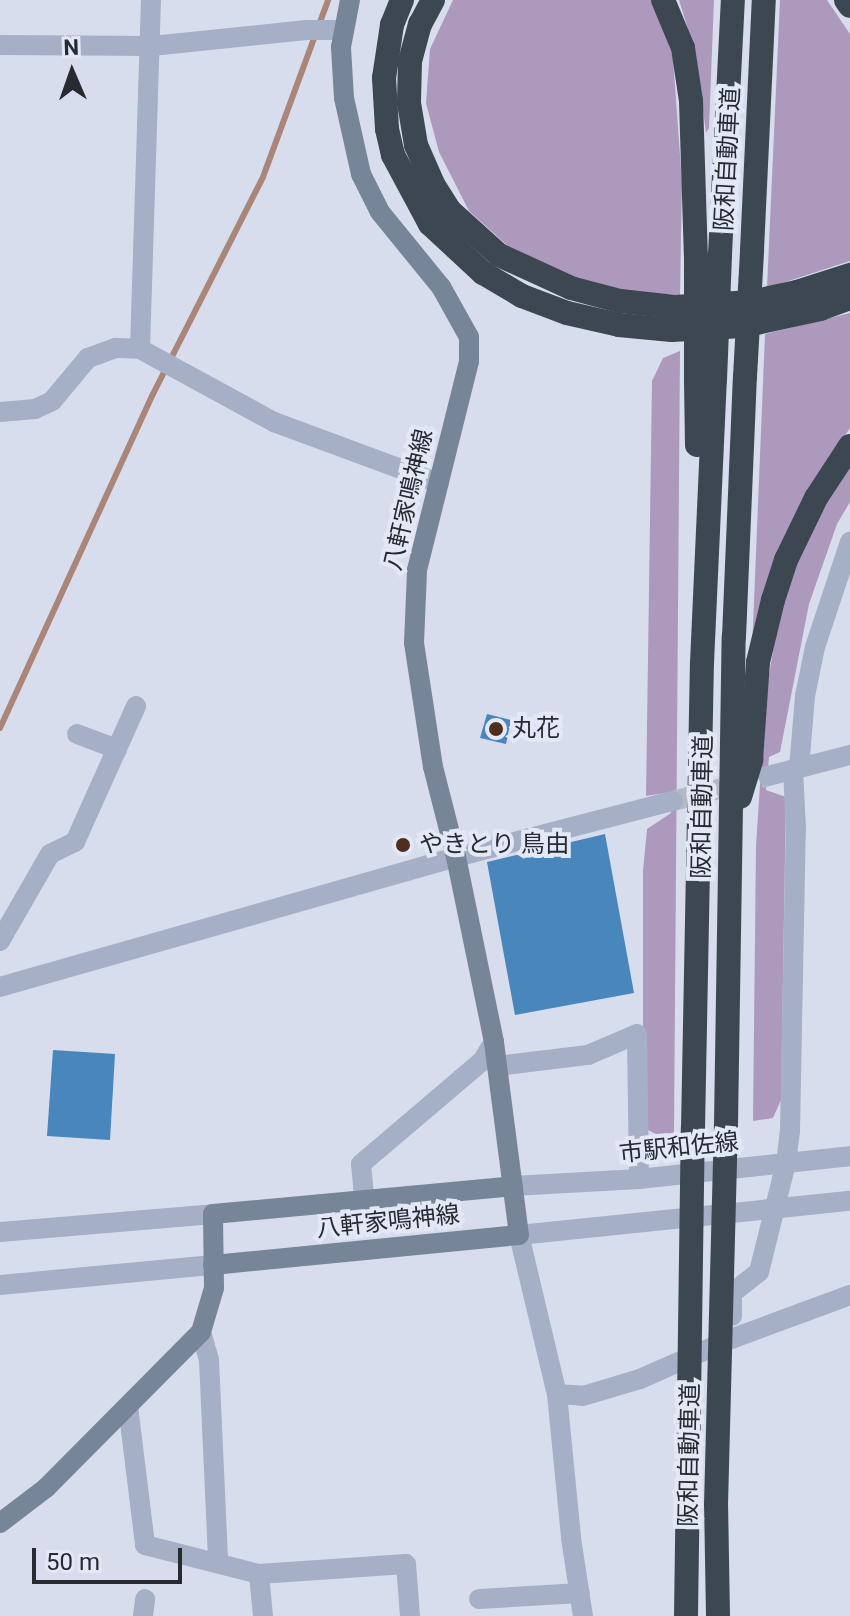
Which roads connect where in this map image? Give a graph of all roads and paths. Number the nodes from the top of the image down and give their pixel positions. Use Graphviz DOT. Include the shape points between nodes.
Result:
graph roads {
  1 [pos="151,0"];
  2 [pos="350,0"];
  3 [pos="402,0"];
  4 [pos="433,0"];
  5 [pos="663,0"];
  6 [pos="733,0"];
  7 [pos="764,0"];
  8 [pos="846,0"];
  9 [pos="850,6"];
  10 [pos="335,29"];
  11 [pos="0,45"];
  12 [pos="152,46"];
  13 [pos="708,255"];
  14 [pos="850,275"];
  15 [pos="850,298"];
  16 [pos="140,349"];
  17 [pos="0,412"];
  18 [pos="850,446"];
  19 [pos="439,483"];
  20 [pos="850,542"];
  21 [pos="136,706"];
  22 [pos="77,734"];
  23 [pos="117,749"];
  24 [pos="850,755"];
  25 [pos="796,769"];
  26 [pos="768,776"];
  27 [pos="673,801"];
  28 [pos="731,829"];
  29 [pos="456,857"];
  30 [pos="0,941"];
  31 [pos="0,987"];
  32 [pos="494,1042"];
  33 [pos="497,1066"];
  34 [pos="850,1156"];
  35 [pos="786,1163"];
  36 [pos="639,1179"];
  37 [pos="513,1186"];
  38 [pos="364,1197"];
  39 [pos="850,1201"];
  40 [pos="773,1209"];
  41 [pos="213,1214"];
  42 [pos="0,1232"];
  43 [pos="519,1235"];
  44 [pos="213,1265"];
  45 [pos="0,1285"];
  46 [pos="850,1295"];
  47 [pos="201,1332"];
  48 [pos="731,1339"];
  49 [pos="557,1394"];
  50 [pos="128,1406"];
  51 [pos="0,1523"];
  52 [pos="218,1561"];
  53 [pos="259,1574"];
  54 [pos="580,1593"];
  55 [pos="479,1599"];
  56 [pos="263,1616"];
  57 [pos="410,1616"];
  58 [pos="583,1616"];
  59 [pos="686,1616"];
  60 [pos="718,1616"];
  1 -- 12 [label="street"];
  2 -- 10 [label="main road, 八軒家鳴神線"];
  3 -- 15 [label="highway" via="392,25 384,78 393,155 430,224 463,258 502,286 567,313 672,330 743,326"];
  4 -- 14 [label="highway" via="410,61 416,145 450,211 499,255 571,288 675,307 751,302"];
  5 -- 13 [label="highway" via="680,39 689,83"];
  6 -- 13 [label="highway, 阪和自動車道"];
  7 -- 28 [label="highway, 阪和自動車道, bridge" via="736,557"];
  8 -- 9 [label="highway"];
  10 -- 12 [label="street"];
  10 -- 19 [label="main road, 八軒家鳴神線" via="345,112 361,174 380,212 441,287 469,337 470,354"];
  11 -- 12 [label="street"];
  12 -- 16 [label="street"];
  13 -- 59 [label="highway, 阪和自動車道, bridge"];
  16 -- 17 [label="street" via="116,348 88,358 52,401 35,409"];
  16 -- 19 [label="street" via="274,422"];
  18 -- 28 [label="highway" via="810,511 773,600 758,662 751,760"];
  19 -- 29 [label="main road, 八軒家鳴神線" via="417,570 414,643 433,767"];
  20 -- 25 [label="street" via="815,647"];
  21 -- 23 [label="street"];
  22 -- 23 [label="street"];
  23 -- 30 [label="street" via="75,842 50,854"];
  24 -- 25 [label="street"];
  25 -- 26 [label="street"];
  25 -- 35 [label="street"];
  27 -- 29 [label="street"];
  28 -- 60 [label="highway, 阪和自動車道, bridge"];
  29 -- 31 [label="street"];
  29 -- 32 [label="main road, 八軒家鳴神線"];
  32 -- 33 [label="main road, 八軒家鳴神線"];
  32 -- 38 [label="street" via="483,1060 361,1164"];
  33 -- 36 [label="street" via="588,1055 637,1034"];
  33 -- 37 [label="main road, 八軒家鳴神線"];
  34 -- 35 [label="street, 市駅和佐線"];
  35 -- 36 [label="street, 市駅和佐線"];
  35 -- 40 [label="street"];
  36 -- 37 [label="street, 市駅和佐線"];
  37 -- 38 [label="main road, 八軒家鳴神線"];
  37 -- 43 [label="main road, 八軒家鳴神線"];
  38 -- 41 [label="main road, 八軒家鳴神線"];
  39 -- 40 [label="street"];
  40 -- 43 [label="street"];
  40 -- 48 [label="street" via="759,1272 732,1293"];
  41 -- 42 [label="street"];
  41 -- 44 [label="main road"];
  43 -- 44 [label="main road, 八軒家鳴神線"];
  43 -- 49 [label="street"];
  44 -- 45 [label="street"];
  44 -- 47 [label="main road" via="214,1288"];
  46 -- 48 [label="street"];
  47 -- 50 [label="main road"];
  47 -- 52 [label="street" via="209,1360"];
  48 -- 49 [label="street" via="618,1387 583,1396"];
  49 -- 54 [label="street"];
  50 -- 51 [label="main road" via="46,1488"];
  50 -- 52 [label="street" via="145,1545"];
  52 -- 53 [label="street"];
  53 -- 56 [label="street"];
  53 -- 57 [label="street" via="406,1564"];
  54 -- 55 [label="street"];
  54 -- 58 [label="street"];
}
